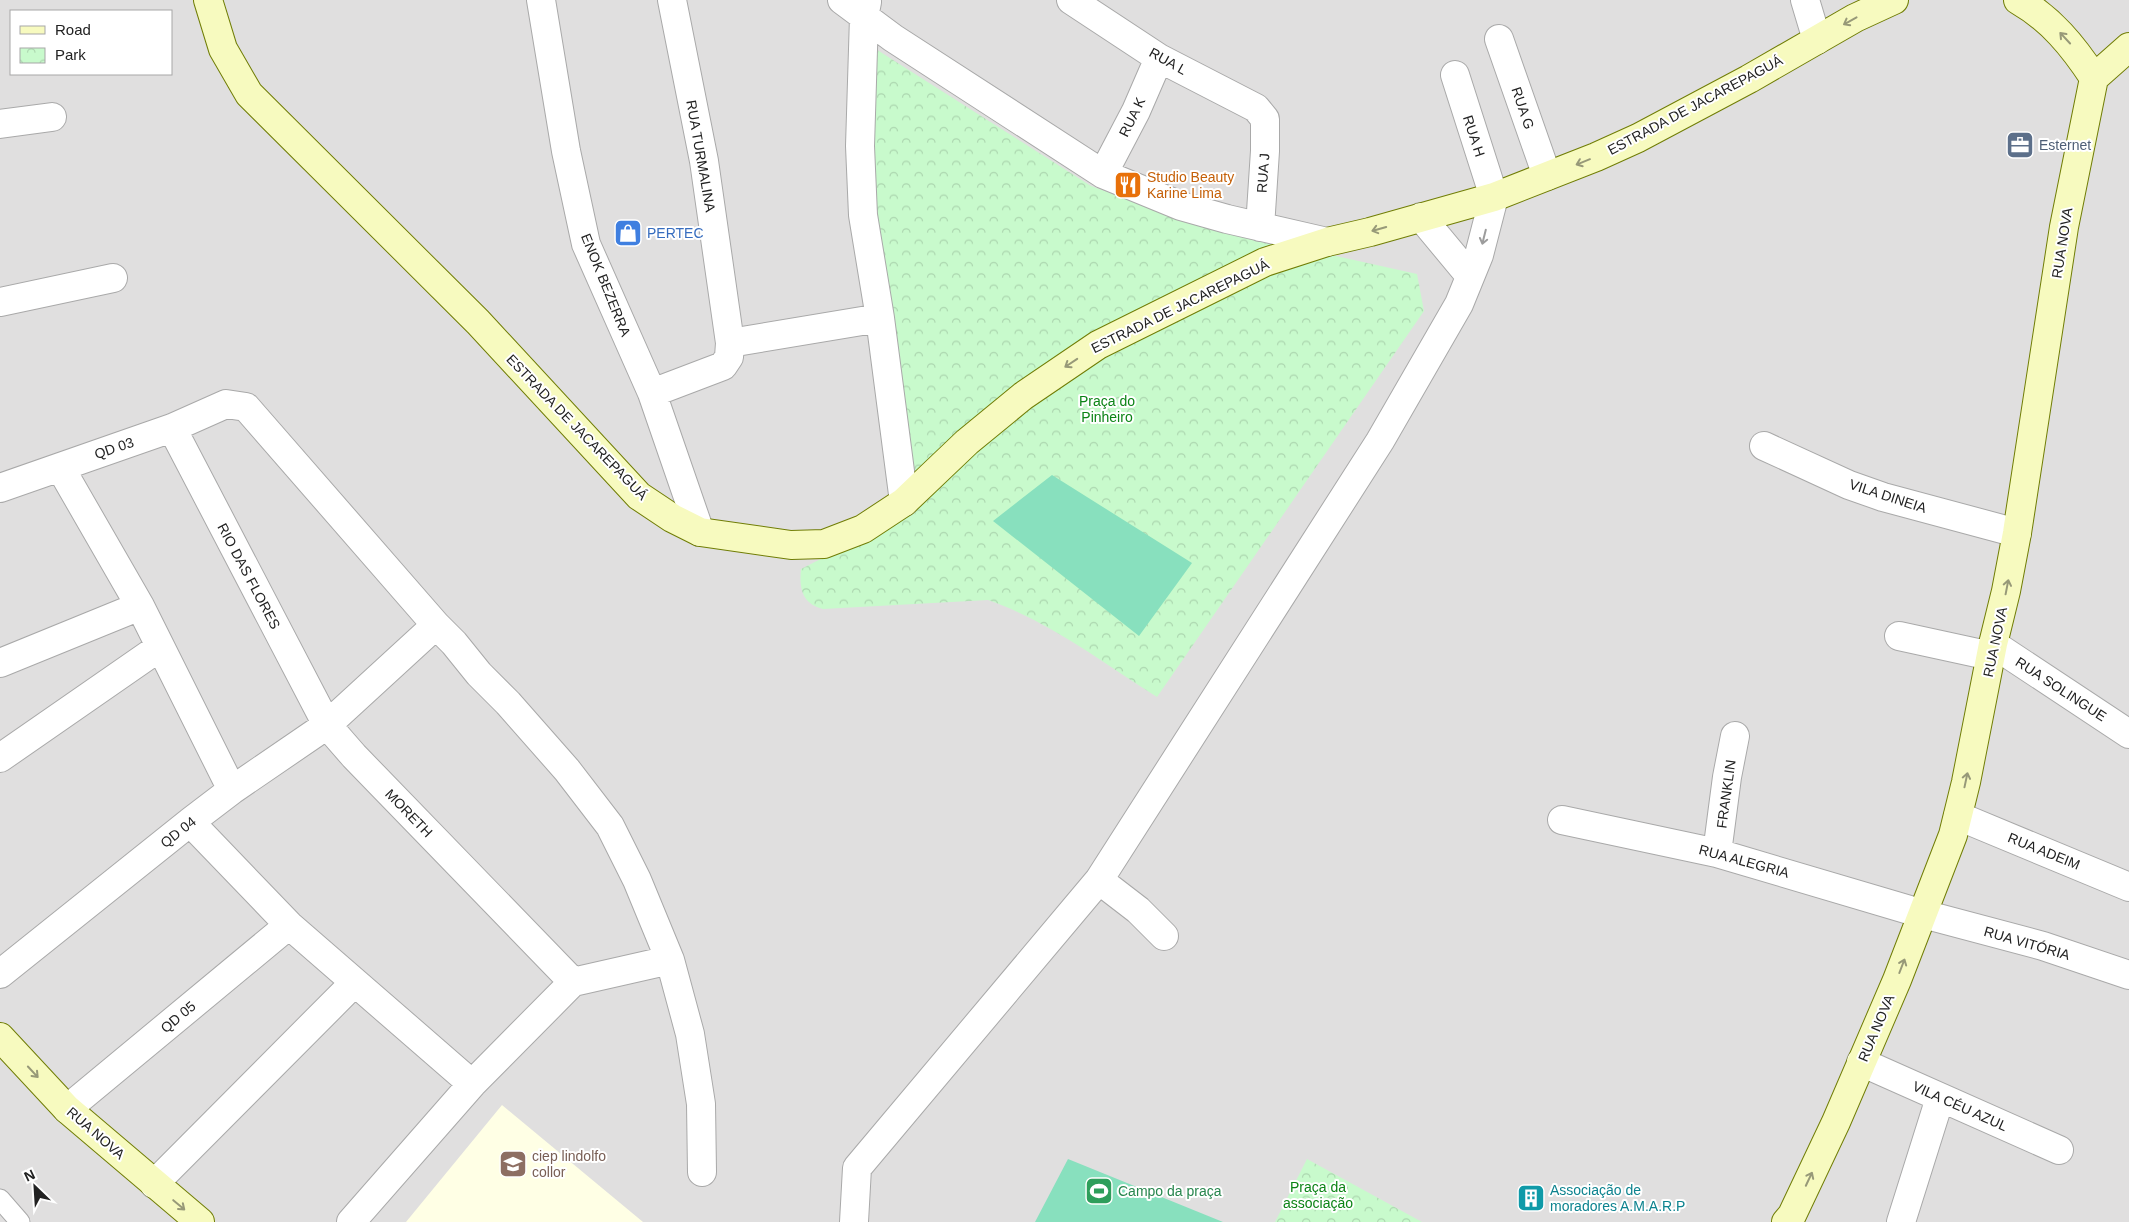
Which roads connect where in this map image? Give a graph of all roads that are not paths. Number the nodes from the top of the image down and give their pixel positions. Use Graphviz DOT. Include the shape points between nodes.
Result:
graph roads {
  1 [pos="208,0"];
  2 [pos="541,0"];
  3 [pos="672,0"];
  4 [pos="842,0"];
  5 [pos="1071,0"];
  6 [pos="1805,0"];
  7 [pos="1894,0"];
  8 [pos="2018,0"];
  9 [pos="866,8"];
  10 [pos="1499,39"];
  11 [pos="1817,40"];
  12 [pos="2129,48"];
  13 [pos="1159,58"];
  14 [pos="1455,75"];
  15 [pos="2094,78"];
  16 [pos="52,117"];
  17 [pos="1265,119"];
  18 [pos="0,124"];
  19 [pos="1103,174"];
  20 [pos="1547,176"];
  21 [pos="1494,196"];
  22 [pos="1420,217"];
  23 [pos="1260,227"];
  24 [pos="1327,242"];
  25 [pos="1470,276"];
  26 [pos="114,278"];
  27 [pos="0,302"];
  28 [pos="880,318"];
  29 [pos="730,343"];
  30 [pos="652,393"];
  31 [pos="172,428"];
  32 [pos="1764,446"];
  33 [pos="60,467"];
  34 [pos="0,488"];
  35 [pos="904,502"];
  36 [pos="700,532"];
  37 [pos="2017,533"];
  38 [pos="140,606"];
  39 [pos="436,625"];
  40 [pos="1899,636"];
  41 [pos="160,647"];
  42 [pos="1992,650"];
  43 [pos="0,663"];
  44 [pos="327,725"];
  45 [pos="2129,734"];
  46 [pos="1735,736"];
  47 [pos="0,758"];
  48 [pos="232,790"];
  49 [pos="1958,816"];
  50 [pos="1562,820"];
  51 [pos="190,822"];
  52 [pos="1717,853"];
  53 [pos="1099,880"];
  54 [pos="2129,887"];
  55 [pos="1923,914"];
  56 [pos="289,925"];
  57 [pos="1164,936"];
  58 [pos="670,960"];
  59 [pos="0,974"];
  60 [pos="2129,975"];
  61 [pos="573,982"];
  62 [pos="354,983"];
  63 [pos="0,1037"];
  64 [pos="1861,1062"];
  65 [pos="472,1084"];
  66 [pos="1940,1098"];
  67 [pos="67,1109"];
  68 [pos="2059,1150"];
  69 [pos="702,1172"];
  70 [pos="154,1184"];
  71 [pos="0,1199"];
  72 [pos="1795,1220"];
  73 [pos="20,1222"];
  74 [pos="200,1222"];
  75 [pos="351,1222"];
  76 [pos="854,1222"];
  77 [pos="1901,1222"];
  1 -- 36 [label="street, ESTRADA DE JACAREPAGUÁ" via="223,49 249,94 478,322 639,496"];
  2 -- 30 [label="street, ENOK BEZERRA" via="566,151 586,244"];
  3 -- 29 [label="street, RUA TURMALINA" via="704,161"];
  4 -- 9 [label="street"];
  5 -- 13 [label="street, RUA L"];
  6 -- 11 [label="street"];
  7 -- 11 [label="street, ESTRADA DE JACAREPAGUÁ, one-way"];
  15 -- 8 [label="street, one-way" via="2076,50 2053,25"];
  9 -- 19 [label="street" via="893,38"];
  9 -- 28 [label="street" via="860,146 863,215"];
  10 -- 20 [label="street, RUA G"];
  11 -- 20 [label="street, ESTRADA DE JACAREPAGUÁ, one-way" via="1638,138"];
  12 -- 15 [label="street"];
  13 -- 17 [label="street, RUA L" via="1256,108"];
  13 -- 19 [label="street, RUA K"];
  14 -- 21 [label="street, RUA H"];
  15 -- 37 [label="street, RUA NOVA" via="2064,227"];
  16 -- 18 [label="street"];
  17 -- 23 [label="street, RUA J"];
  19 -- 23 [label="street" via="1181,206"];
  20 -- 21 [label="street, ESTRADA DE JACAREPAGUÁ"];
  21 -- 22 [label="street, ESTRADA DE JACAREPAGUÁ"];
  21 -- 25 [label="street, one-way"];
  22 -- 24 [label="street, ESTRADA DE JACAREPAGUÁ, one-way"];
  22 -- 25 [label="street"];
  23 -- 24 [label="street"];
  24 -- 35 [label="street, ESTRADA DE JACAREPAGUÁ, one-way" via="1265,262 1098,345 1023,396 967,442"];
  25 -- 53 [label="street" via="1459,304 1380,440"];
  26 -- 27 [label="street"];
  28 -- 29 [label="street"];
  28 -- 35 [label="street"];
  29 -- 30 [label="street" via="729,357 723,366"];
  30 -- 36 [label="street, ENOK BEZERRA"];
  31 -- 33 [label="street, QD 03"];
  31 -- 39 [label="street, QD 03" via="226,404 246,407"];
  31 -- 44 [label="street, RIO DAS FLORES"];
  32 -- 37 [label="street, VILA DINEIA" via="1882,497"];
  33 -- 34 [label="street, QD 03"];
  33 -- 38 [label="street"];
  35 -- 36 [label="street, ESTRADA DE JACAREPAGUÁ" via="863,528 824,544 791,545"];
  42 -- 37 [label="street, RUA NOVA, one-way"];
  38 -- 41 [label="street"];
  38 -- 43 [label="street"];
  39 -- 44 [label="street"];
  39 -- 58 [label="street" via="567,770 610,826 637,880"];
  40 -- 42 [label="street"];
  41 -- 47 [label="street"];
  41 -- 48 [label="street"];
  42 -- 45 [label="street, RUA SOLINGUE"];
  49 -- 42 [label="street, RUA NOVA, one-way"];
  44 -- 48 [label="street"];
  44 -- 61 [label="street, MORETH"];
  46 -- 52 [label="street, FRANKLIN"];
  48 -- 51 [label="street, QD 04"];
  49 -- 54 [label="street, RUA ADEIM"];
  49 -- 55 [label="street, RUA NOVA"];
  50 -- 52 [label="street, RUA ALEGRIA"];
  51 -- 56 [label="street"];
  51 -- 59 [label="street, QD 04"];
  52 -- 55 [label="street, RUA ALEGRIA"];
  53 -- 57 [label="street" via="1138,910"];
  53 -- 76 [label="street" via="857,1168"];
  55 -- 60 [label="street, RUA VITÓRIA" via="2043,946"];
  64 -- 55 [label="street, RUA NOVA, one-way"];
  56 -- 62 [label="street"];
  56 -- 67 [label="street, QD 05"];
  58 -- 61 [label="street"];
  58 -- 69 [label="street" via="690,1034 701,1104"];
  61 -- 65 [label="street"];
  62 -- 65 [label="street"];
  62 -- 70 [label="street"];
  63 -- 67 [label="street, RUA NOVA, one-way"];
  64 -- 66 [label="street, VILA CÉU AZUL"];
  72 -- 64 [label="street, RUA NOVA, one-way"];
  65 -- 75 [label="street"];
  66 -- 68 [label="street, VILA CÉU AZUL"];
  66 -- 77 [label="street"];
  67 -- 70 [label="street, RUA NOVA"];
  70 -- 74 [label="street, RUA NOVA, one-way"];
  71 -- 73 [label="lane"];
}
